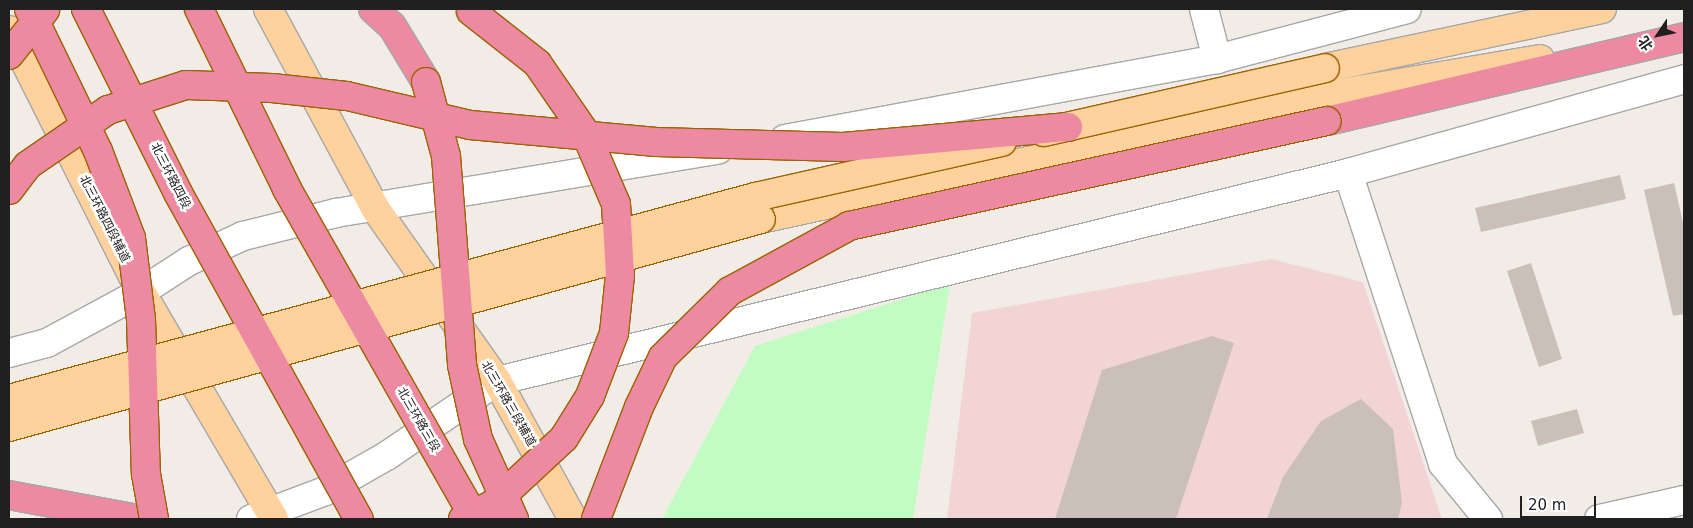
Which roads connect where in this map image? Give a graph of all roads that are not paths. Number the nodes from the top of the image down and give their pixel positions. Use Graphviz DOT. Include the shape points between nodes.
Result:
graph roads {
  1 [pos="29,9"];
  2 [pos="46,9"];
  3 [pos="86,9"];
  4 [pos="199,9"];
  5 [pos="268,9"];
  6 [pos="373,9"];
  7 [pos="468,9"];
  8 [pos="1204,9"];
  9 [pos="1407,9"];
  10 [pos="1602,9"];
  11 [pos="9,30"];
  12 [pos="1684,36"];
  13 [pos="9,55"];
  14 [pos="1216,59"];
  15 [pos="1684,79"];
  16 [pos="1068,127"];
  17 [pos="1348,173"];
  18 [pos="9,190"];
  19 [pos="375,208"];
  20 [pos="141,292"];
  21 [pos="9,353"];
  22 [pos="497,381"];
  23 [pos="9,399"];
  24 [pos="9,427"];
  25 [pos="9,495"];
  26 [pos="1684,500"];
  27 [pos="265,517"];
  28 [pos="138,519"];
  29 [pos="154,519"];
  30 [pos="359,519"];
  31 [pos="463,519"];
  32 [pos="475,519"];
  33 [pos="514,519"];
  34 [pos="572,519"];
  35 [pos="596,519"];
  36 [pos="1488,519"];
  37 [pos="1599,519"];
  1 -- 29 [label="highway, bridge" via="98,151 131,238 141,319 146,474"];
  2 -- 13 [label="highway, bridge"];
  3 -- 30 [label="highway, 北三环路四段, bridge" via="178,193"];
  4 -- 32 [label="highway, 北三环路三段, bridge" via="287,189"];
  5 -- 19 [label="main road"];
  6 -- 33 [label="highway, bridge" via="392,26 426,82 446,156 462,365 478,439"];
  7 -- 31 [label="highway, bridge" via="537,63 586,134 616,204 620,275 614,333 590,396 564,438 492,505"];
  8 -- 14 [label="street"];
  9 -- 14 [label="street"];
  10 -- 16 [label="main road, bridge"];
  11 -- 20 [label="main road, 北三环路四段辅道"];
  12 -- 24 [label="main road, bridge" via="1341,93 761,219"];
  12 -- 35 [label="highway, bridge" via="1327,121 840,230 730,291 663,357"];
  14 -- 19 [label="street" via="915,117"];
  15 -- 17 [label="street"];
  16 -- 18 [label="highway, bridge" via="843,147 656,142 470,125 347,96 272,88 186,85 108,110 28,164"];
  16 -- 23 [label="main road, bridge" via="755,197"];
  17 -- 22 [label="street"];
  17 -- 36 [label="street" via="1443,464"];
  19 -- 20 [label="street" via="336,213 243,236 189,261"];
  19 -- 22 [label="main road, 北三环路三段辅道"];
  20 -- 21 [label="street" via="46,343"];
  20 -- 27 [label="main road, 北三环路四段辅道" via="206,403"];
  22 -- 27 [label="street" via="388,455 325,491"];
  22 -- 34 [label="main road, 北三环路三段辅道"];
  25 -- 28 [label="highway"];
  26 -- 37 [label="street"];
}
